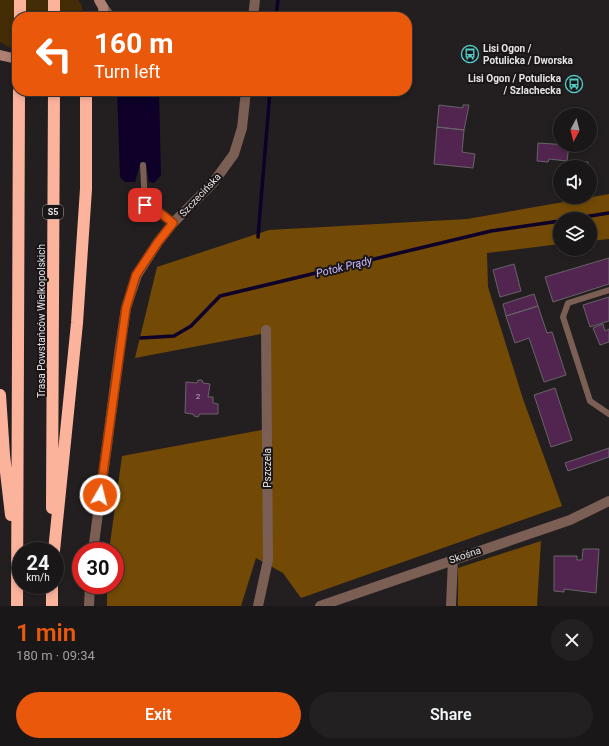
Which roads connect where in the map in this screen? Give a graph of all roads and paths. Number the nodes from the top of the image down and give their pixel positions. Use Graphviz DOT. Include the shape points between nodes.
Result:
graph roads {
  1 [pos="20,0"];
  2 [pos="54,0"];
  3 [pos="255,0"];
  4 [pos="20,12"];
  5 [pos="54,12"];
  6 [pos="254,12"];
  7 [pos="0,55"];
  8 [pos="12,57"];
  9 [pos="19,96"];
  10 [pos="54,96"];
  11 [pos="86,96"];
  12 [pos="245,96"];
  13 [pos="143,165"];
  14 [pos="173,223"];
  15 [pos="609,290"];
  16 [pos="266,330"];
  17 [pos="0,395"];
  18 [pos="609,414"];
  19 [pos="609,501"];
  20 [pos="14,542"];
  21 [pos="17,542"];
  22 [pos="53,542"];
  23 [pos="54,542"];
  24 [pos="94,542"];
  25 [pos="452,559"];
  26 [pos="17,594"];
  27 [pos="52,594"];
  28 [pos="90,594"];
  29 [pos="17,606"];
  30 [pos="52,606"];
  31 [pos="89,606"];
  32 [pos="258,606"];
  33 [pos="320,606"];
  34 [pos="451,606"];
  1 -- 4 [label="highway"];
  2 -- 5 [label="highway"];
  3 -- 6 [label="street"];
  7 -- 8 [label="main road"];
  9 -- 21 [label="highway"];
  10 -- 22 [label="highway, Trasa Powstańców Wielkopolskich / S5"];
  11 -- 23 [label="highway" via="86,189 77,323"];
  12 -- 14 [label="street, Szczecińska" via="242,128 234,154 213,183"];
  13 -- 14 [label="lane" via="145,205 155,209"];
  14 -- 24 [label="street, Szczecińska" via="136,275 126,308"];
  15 -- 18 [label="lane" via="568,303 563,317 590,401"];
  16 -- 32 [label="street, Pszczela" via="268,560"];
  17 -- 20 [label="highway"];
  19 -- 25 [label="street, Skośna" via="570,520"];
  25 -- 33 [label="street, Skośna"];
  25 -- 34 [label="street"];
  26 -- 29 [label="highway"];
  27 -- 30 [label="highway"];
  28 -- 31 [label="street"];
}
